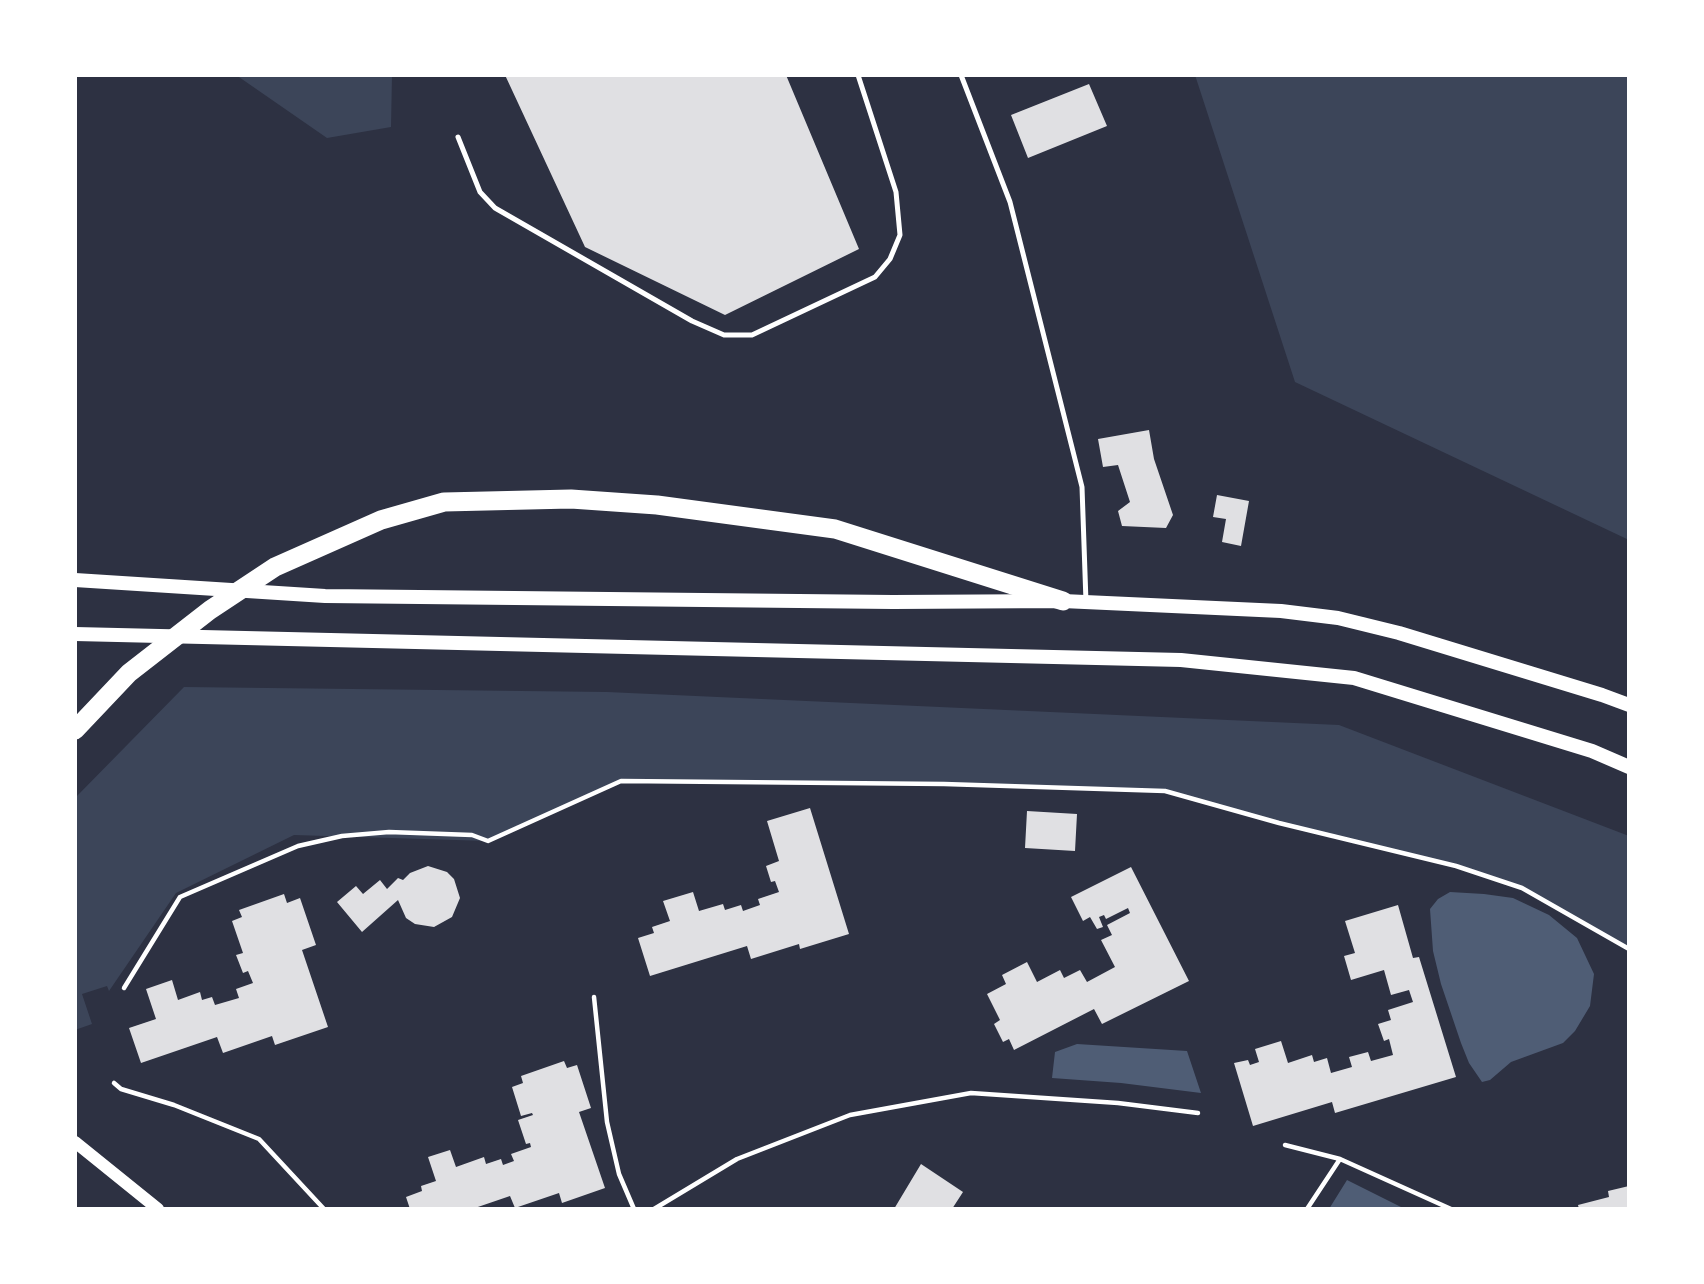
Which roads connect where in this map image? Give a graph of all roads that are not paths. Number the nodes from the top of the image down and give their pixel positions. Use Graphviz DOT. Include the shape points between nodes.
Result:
graph roads {
  1 [pos="858,75"];
  2 [pos="961,75"];
  3 [pos="457,137"];
  4 [pos="75,580"];
  5 [pos="1063,601"];
  6 [pos="1086,602"];
  7 [pos="75,634"];
  8 [pos="1629,705"];
  9 [pos="75,730"];
  10 [pos="1629,767"];
  11 [pos="75,1142"];
  12 [pos="158,1209"];
  1 -- 3 [label="lane" via="895,192 900,235 890,259 875,277 752,335 724,335 692,321 495,208 480,192"];
  2 -- 6 [label="lane" via="1010,202 1082,487"];
  4 -- 5 [label="main road" via="325,596"];
  5 -- 6 [label="main road"];
  5 -- 9 [label="highway" via="835,529 645,504 571,499 444,502 381,520 275,567 129,673"];
  6 -- 8 [label="main road" via="1338,618"];
  7 -- 10 [label="main road" via="1181,660 1354,678 1592,751"];
  11 -- 12 [label="street"];
}
